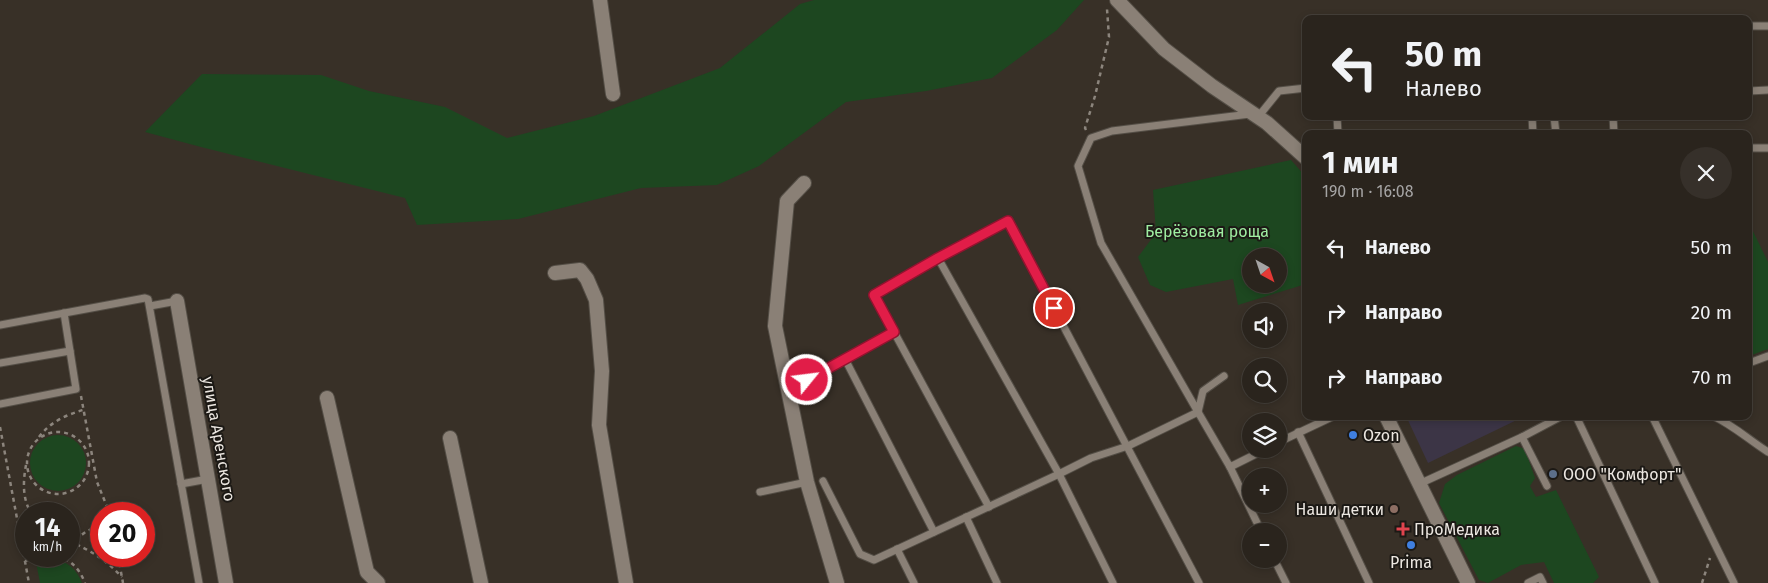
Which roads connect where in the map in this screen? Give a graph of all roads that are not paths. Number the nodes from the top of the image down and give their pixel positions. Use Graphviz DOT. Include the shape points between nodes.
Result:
graph roads {
  1 [pos="600,0"];
  2 [pos="1117,0"];
  3 [pos="1752,26"];
  4 [pos="1768,26"];
  5 [pos="1302,88"];
  6 [pos="1768,90"];
  7 [pos="1752,91"];
  8 [pos="613,94"];
  9 [pos="1256,115"];
  10 [pos="1752,148"];
  11 [pos="1768,148"];
  12 [pos="1302,154"];
  13 [pos="804,183"];
  14 [pos="938,258"];
  15 [pos="556,273"];
  16 [pos="177,301"];
  17 [pos="150,306"];
  18 [pos="64,313"];
  19 [pos="0,325"];
  20 [pos="894,332"];
  21 [pos="70,350"];
  22 [pos="1768,356"];
  23 [pos="845,359"];
  24 [pos="1752,362"];
  25 [pos="0,363"];
  26 [pos="1224,376"];
  27 [pos="807,380"];
  28 [pos="327,398"];
  29 [pos="0,404"];
  30 [pos="1198,412"];
  31 [pos="1325,420"];
  32 [pos="1388,420"];
  33 [pos="1554,420"];
  34 [pos="1578,420"];
  35 [pos="1654,420"];
  36 [pos="1722,420"];
  37 [pos="1298,432"];
  38 [pos="1522,437"];
  39 [pos="450,438"];
  40 [pos="1287,438"];
  41 [pos="1128,446"];
  42 [pos="1768,452"];
  43 [pos="1248,458"];
  44 [pos="1230,467"];
  45 [pos="1059,474"];
  46 [pos="208,479"];
  47 [pos="822,481"];
  48 [pos="807,482"];
  49 [pos="181,484"];
  50 [pos="1419,484"];
  51 [pos="1547,486"];
  52 [pos="760,492"];
  53 [pos="989,507"];
  54 [pos="966,517"];
  55 [pos="1257,523"];
  56 [pos="934,532"];
  57 [pos="897,549"];
  58 [pos="1278,568"];
  59 [pos="199,583"];
  60 [pos="226,583"];
  61 [pos="378,583"];
  62 [pos="480,583"];
  63 [pos="626,583"];
  64 [pos="837,583"];
  65 [pos="914,583"];
  66 [pos="997,583"];
  67 [pos="1112,583"];
  68 [pos="1199,583"];
  69 [pos="1286,583"];
  70 [pos="1369,583"];
  71 [pos="1468,583"];
  72 [pos="1528,583"];
  73 [pos="1543,583"];
  74 [pos="1655,583"];
  75 [pos="1734,583"];
  1 -- 8 [label="street"];
  2 -- 9 [label="street" via="1164,49"];
  3 -- 4 [label="lane"];
  5 -- 9 [label="lane" via="1278,91"];
  6 -- 7 [label="lane"];
  9 -- 12 [label="street"];
  9 -- 30 [label="lane" via="1112,131 1091,138 1078,166 1101,243"];
  10 -- 11 [label="lane"];
  13 -- 48 [label="street" via="787,201 775,326"];
  14 -- 20 [label="lane" via="874,295"];
  14 -- 41 [label="lane" via="1008,221"];
  14 -- 45 [label="lane"];
  15 -- 63 [label="street" via="580,270 596,300 602,371 599,425"];
  16 -- 17 [label="lane"];
  16 -- 46 [label="street, улица Аренского"];
  17 -- 18 [label="lane" via="145,298"];
  17 -- 49 [label="lane"];
  18 -- 19 [label="lane"];
  18 -- 21 [label="lane"];
  20 -- 23 [label="lane"];
  20 -- 53 [label="lane"];
  21 -- 25 [label="lane"];
  21 -- 29 [label="lane" via="76,389"];
  22 -- 24 [label="lane"];
  23 -- 27 [label="lane"];
  23 -- 56 [label="lane"];
  26 -- 30 [label="lane" via="1203,391"];
  28 -- 61 [label="street" via="367,572"];
  30 -- 41 [label="lane"];
  30 -- 44 [label="lane"];
  31 -- 37 [label="lane"];
  32 -- 50 [label="street"];
  33 -- 38 [label="lane"];
  34 -- 74 [label="lane"];
  35 -- 75 [label="lane"];
  36 -- 42 [label="lane"];
  37 -- 40 [label="lane"];
  37 -- 70 [label="lane"];
  38 -- 50 [label="lane"];
  38 -- 51 [label="lane"];
  39 -- 62 [label="street"];
  41 -- 45 [label="lane" via="1091,458"];
  41 -- 68 [label="lane"];
  43 -- 44 [label="lane"];
  44 -- 55 [label="lane"];
  45 -- 53 [label="lane"];
  45 -- 67 [label="lane"];
  46 -- 49 [label="lane"];
  46 -- 60 [label="street, улица Аренского"];
  47 -- 57 [label="lane" via="860,554 874,560"];
  48 -- 52 [label="lane"];
  48 -- 64 [label="street"];
  49 -- 59 [label="lane"];
  50 -- 71 [label="street"];
  53 -- 54 [label="lane"];
  54 -- 56 [label="lane"];
  54 -- 66 [label="lane"];
  56 -- 57 [label="lane"];
  57 -- 65 [label="lane"];
  58 -- 69 [label="lane"];
  72 -- 73 [label="lane" via="1540,577"];
}
